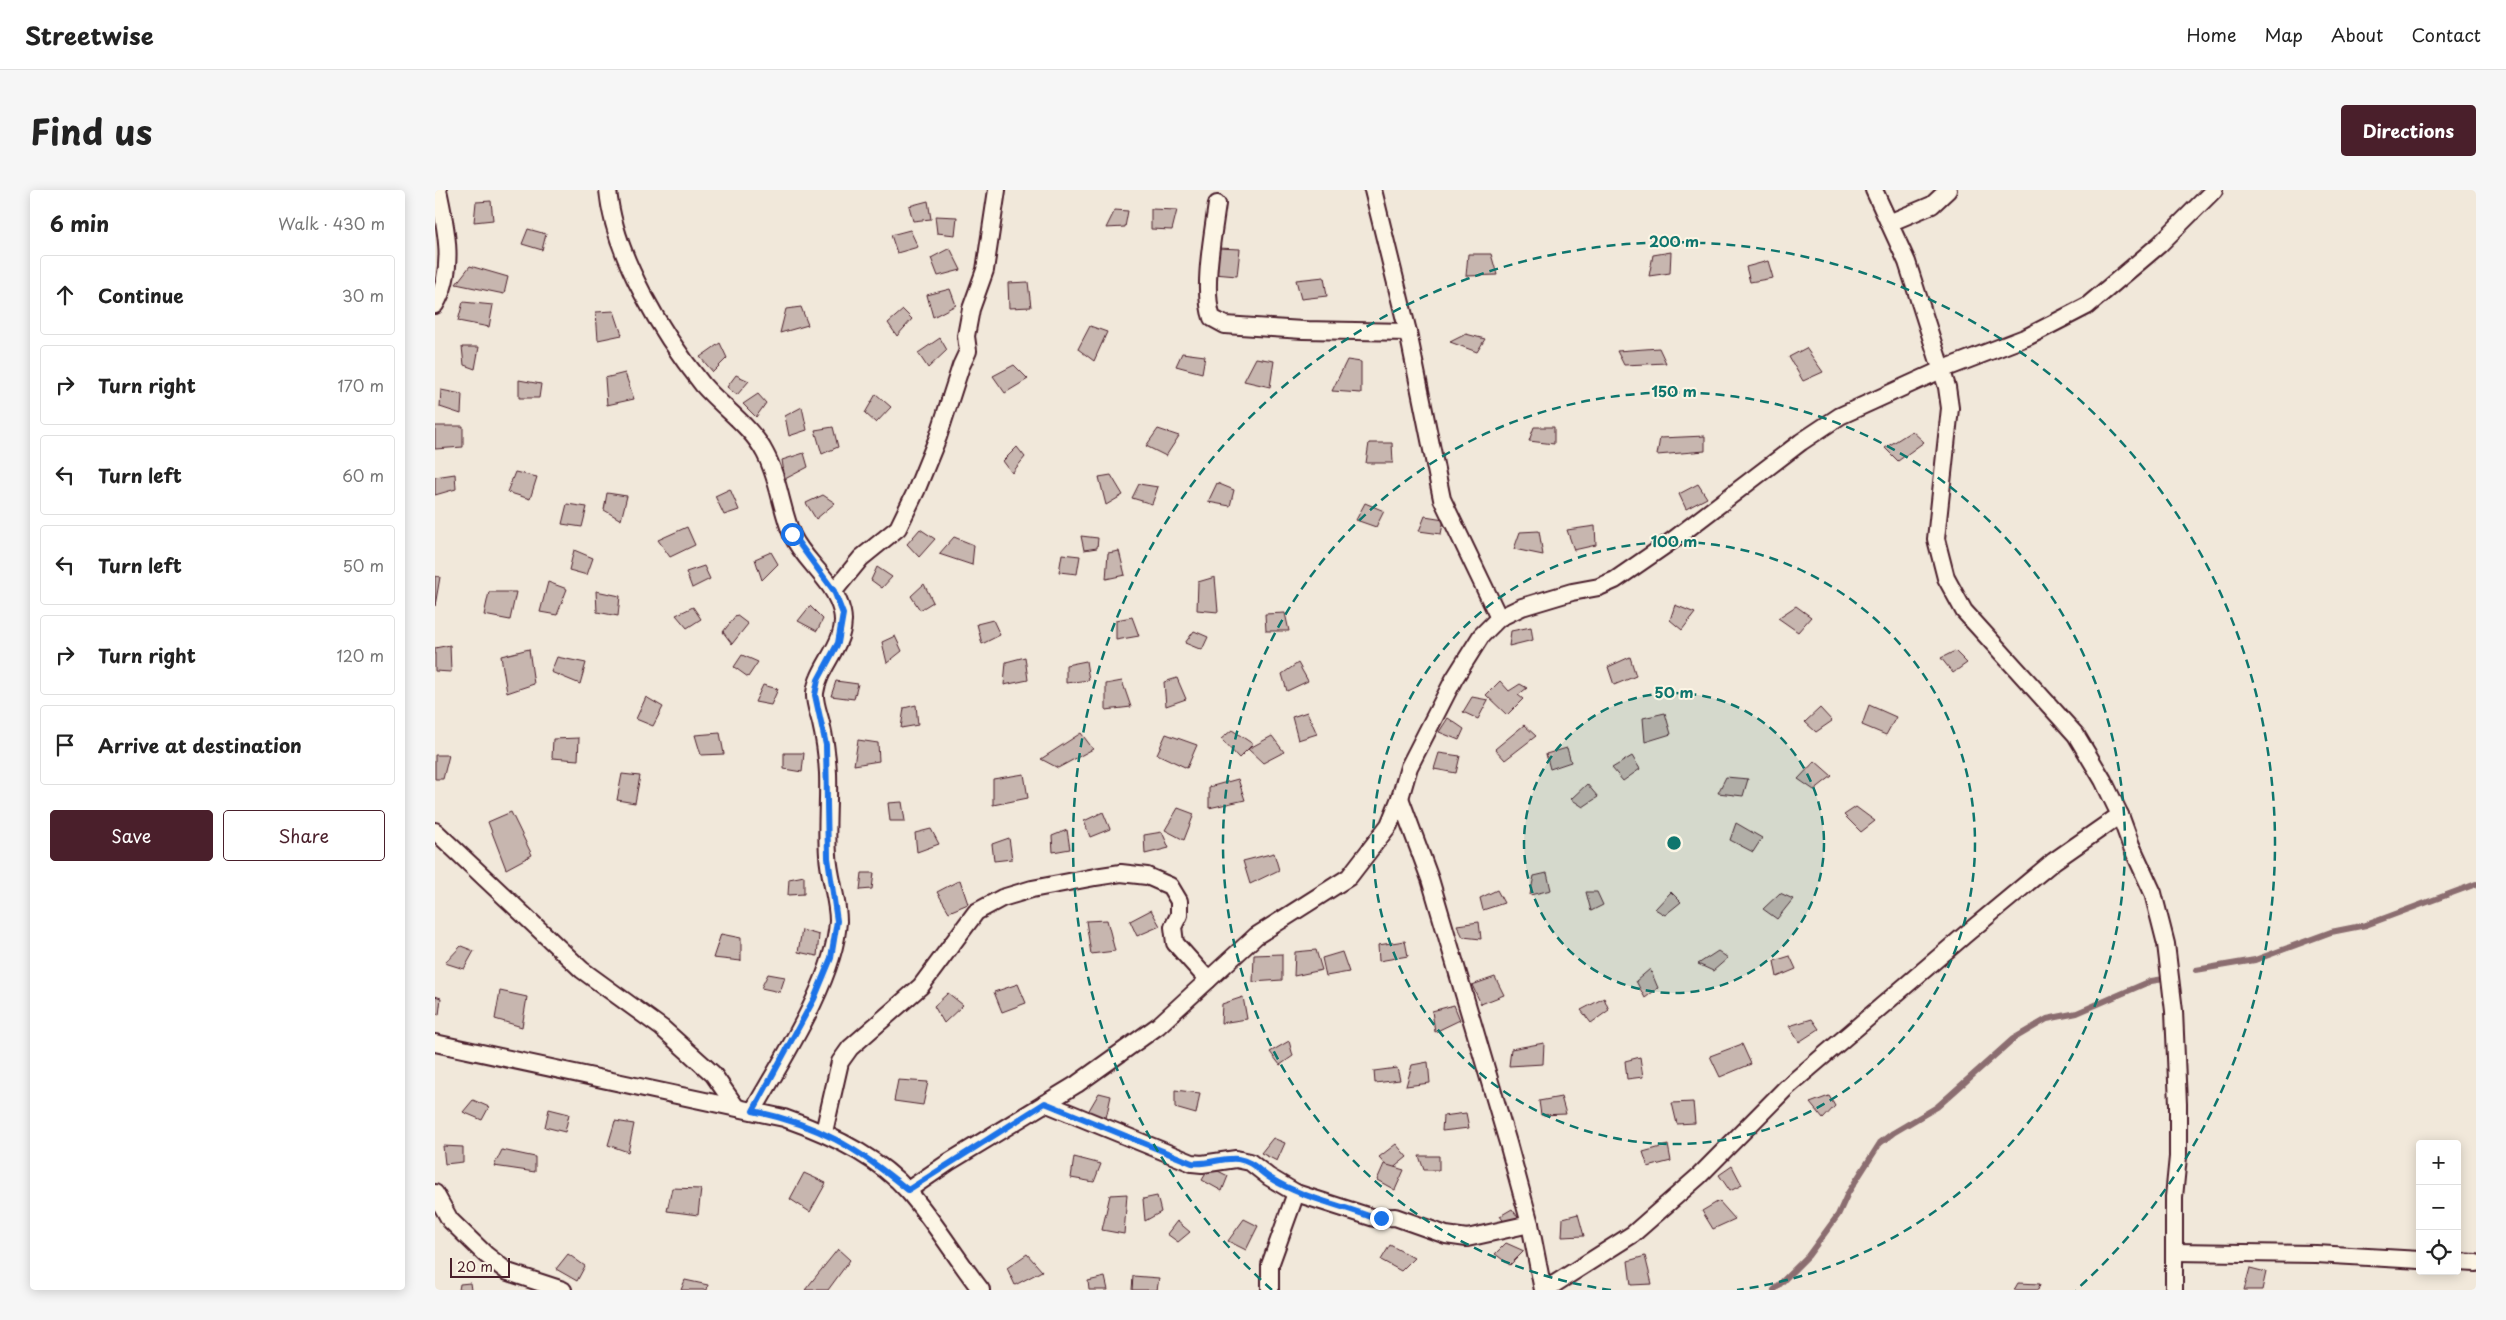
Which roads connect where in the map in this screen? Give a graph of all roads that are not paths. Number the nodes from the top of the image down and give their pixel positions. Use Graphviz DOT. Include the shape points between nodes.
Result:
graph roads {
  1 [pos="438,190"];
  2 [pos="608,190"];
  3 [pos="997,190"];
  4 [pos="1373,190"];
  5 [pos="1874,190"];
  6 [pos="1948,190"];
  7 [pos="2214,190"];
  8 [pos="1217,204"];
  9 [pos="1889,223"];
  10 [pos="435,305"];
  11 [pos="1408,332"];
  12 [pos="1941,370"];
  13 [pos="834,591"];
  14 [pos="1499,618"];
  15 [pos="1400,798"];
  16 [pos="2120,815"];
  17 [pos="435,831"];
  18 [pos="1208,980"];
  19 [pos="435,1042"];
  20 [pos="1045,1103"];
  21 [pos="736,1107"];
  22 [pos="753,1111"];
  23 [pos="824,1132"];
  24 [pos="908,1190"];
  25 [pos="435,1192"];
  26 [pos="1297,1193"];
  27 [pos="1531,1224"];
  28 [pos="2175,1252"];
  29 [pos="2416,1260"];
  30 [pos="2461,1262"];
  31 [pos="2476,1263"];
  32 [pos="563,1290"];
  33 [pos="981,1290"];
  34 [pos="1270,1290"];
  35 [pos="1544,1290"];
  36 [pos="2174,1290"];
  1 -- 10 [label="street" via="448,271 445,286"];
  2 -- 13 [label="street" via="617,235 643,293 705,387 765,452 792,534"];
  3 -- 13 [label="street" via="985,270 969,318 966,336 969,351 938,437 898,528 861,558"];
  4 -- 11 [label="street"];
  5 -- 9 [label="street"];
  6 -- 9 [label="street" via="1932,205"];
  7 -- 12 [label="street" via="2159,244 2087,306 2027,338"];
  8 -- 11 [label="street" via="1209,268 1212,318 1225,325"];
  9 -- 12 [label="street" via="1907,262"];
  11 -- 14 [label="street" via="1442,498"];
  12 -- 14 [label="street" via="1840,416 1615,580 1522,607"];
  12 -- 16 [label="street" via="1950,408 1936,539 1946,578 1964,611 2076,735"];
  13 -- 22 [label="street" via="843,614 838,643 818,680 815,695 826,745 828,858 837,921 831,958 814,999"];
  14 -- 15 [label="street" via="1481,636 1454,679 1409,767"];
  15 -- 18 [label="street" via="1389,825 1349,877 1256,936"];
  15 -- 27 [label="street" via="1430,879"];
  16 -- 28 [label="street" via="2153,892 2166,944 2174,1011 2178,1104"];
  16 -- 35 [label="street" via="2054,862 1786,1088 1699,1176 1633,1234"];
  17 -- 21 [label="street" via="582,970 662,1028 713,1074"];
  18 -- 20 [label="street" via="1158,1026"];
  18 -- 23 [label="street" via="1175,943 1173,926 1179,915 1179,902 1170,886 1147,876 1121,873 1032,889 1002,898 976,912 921,986 850,1048 840,1062"];
  19 -- 21 [label="street"];
  20 -- 24 [label="street"];
  20 -- 26 [label="street" via="1192,1163 1236,1159 1249,1162"];
  21 -- 22 [label="street"];
  22 -- 23 [label="street"];
  23 -- 24 [label="street" via="877,1164"];
  24 -- 33 [label="street"];
  25 -- 32 [label="street" via="450,1220 508,1272"];
  26 -- 27 [label="street" via="1374,1218 1395,1217 1445,1235 1467,1238"];
  26 -- 34 [label="street" via="1270,1265"];
  27 -- 35 [label="street"];
  28 -- 29 [label="street" via="2316,1254"];
  28 -- 36 [label="street"];
  30 -- 31 [label="street"];
}
